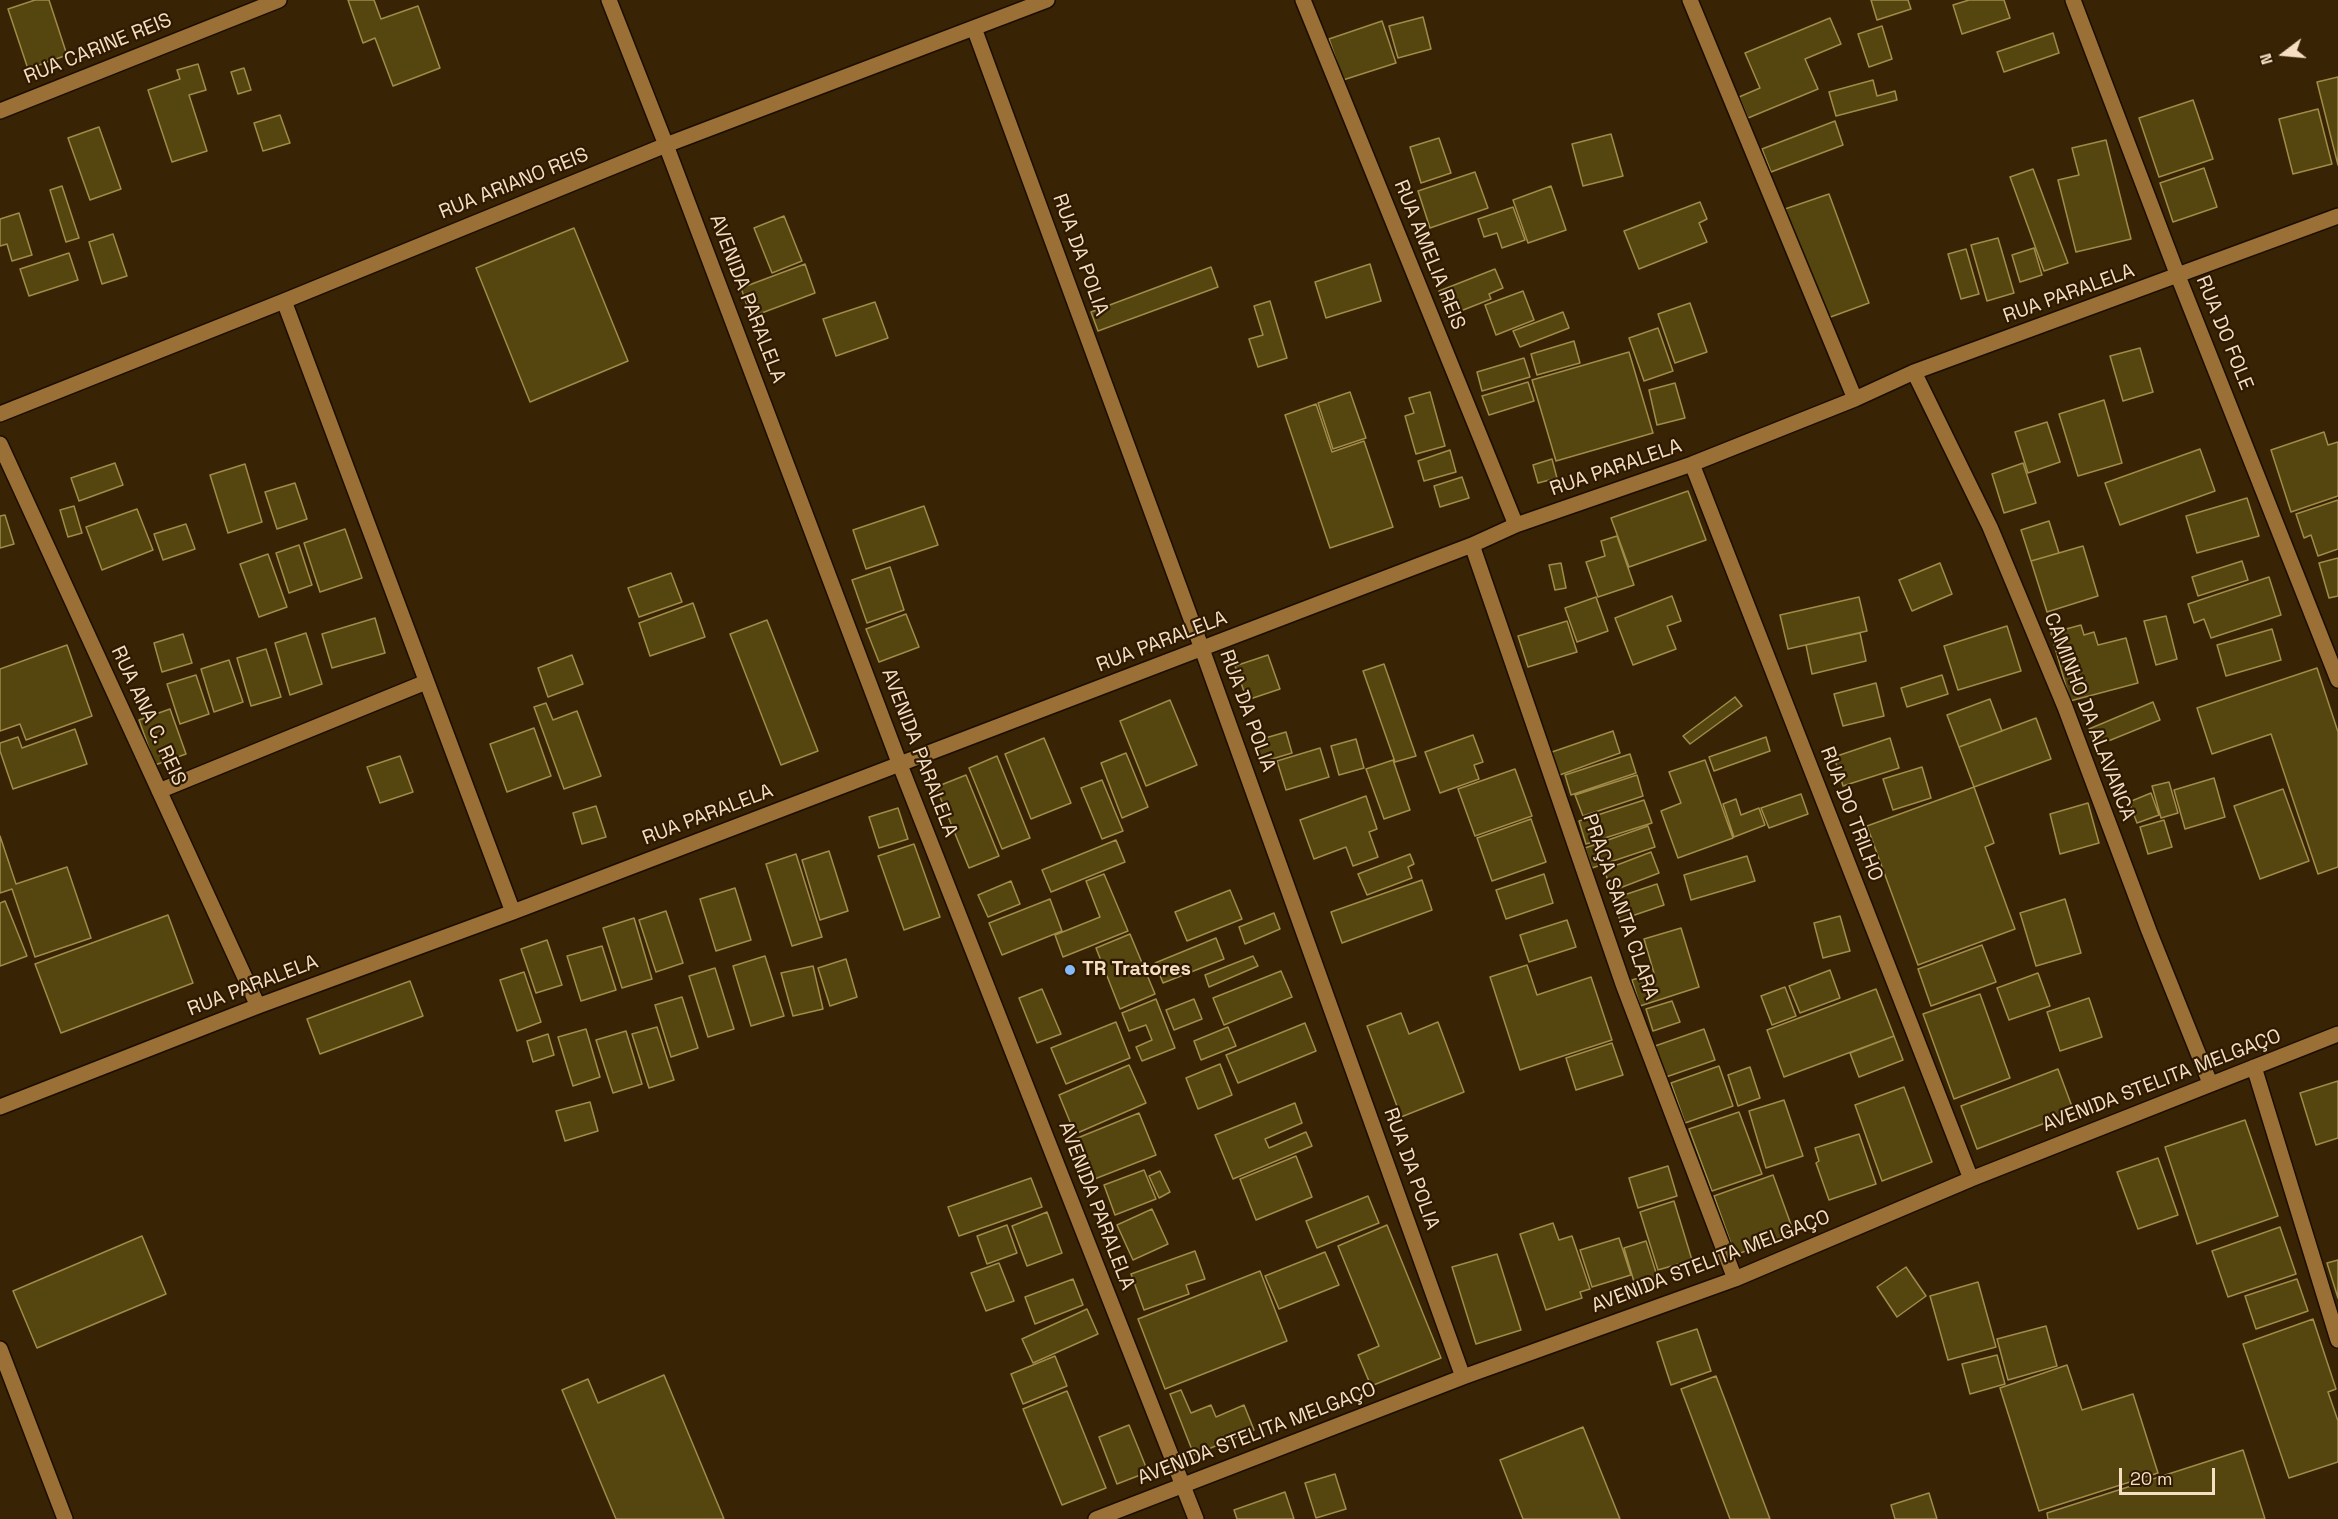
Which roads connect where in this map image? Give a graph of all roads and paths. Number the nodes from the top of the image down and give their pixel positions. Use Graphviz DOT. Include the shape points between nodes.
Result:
graph roads {
  1 [pos="279,0"];
  2 [pos="609,0"];
  3 [pos="1047,0"];
  4 [pos="1303,0"];
  5 [pos="1690,0"];
  6 [pos="2073,0"];
  7 [pos="974,28"];
  8 [pos="0,111"];
  9 [pos="666,145"];
  10 [pos="2338,216"];
  11 [pos="2178,276"];
  12 [pos="284,301"];
  13 [pos="1914,372"];
  14 [pos="1855,399"];
  15 [pos="0,414"];
  16 [pos="0,444"];
  17 [pos="1692,464"];
  18 [pos="1516,525"];
  19 [pos="1472,545"];
  20 [pos="1202,649"];
  21 [pos="2338,680"];
  22 [pos="426,682"];
  23 [pos="900,765"];
  24 [pos="159,790"];
  25 [pos="513,912"];
  26 [pos="258,1006"];
  27 [pos="2338,1034"];
  28 [pos="2254,1067"];
  29 [pos="2210,1083"];
  30 [pos="0,1107"];
  31 [pos="1971,1179"];
  32 [pos="1735,1279"];
  33 [pos="2338,1340"];
  34 [pos="0,1349"];
  35 [pos="1463,1377"];
  36 [pos="1183,1485"];
  37 [pos="65,1519"];
  38 [pos="1096,1519"];
  39 [pos="1196,1519"];
  1 -- 8 [label="street, RUA CARINE REIS"];
  2 -- 9 [label="street, AVENIDA PARALELA"];
  3 -- 7 [label="street, RUA ARIANO REIS"];
  4 -- 18 [label="street, RUA AMELIA REIS"];
  5 -- 14 [label="street"];
  6 -- 11 [label="street, RUA DO FOLE"];
  7 -- 9 [label="street, RUA ARIANO REIS"];
  7 -- 20 [label="street, RUA DA POLIA"];
  9 -- 12 [label="street, RUA ARIANO REIS"];
  9 -- 23 [label="street, AVENIDA PARALELA"];
  10 -- 11 [label="street, RUA PARALELA"];
  11 -- 13 [label="street, RUA PARALELA"];
  11 -- 21 [label="street, RUA DO FOLE"];
  12 -- 15 [label="street, RUA ARIANO REIS"];
  12 -- 22 [label="street"];
  13 -- 14 [label="street, RUA PARALELA"];
  13 -- 29 [label="street, CAMINHO DA ALAVANCA" via="1990,527 2065,707"];
  14 -- 17 [label="street, RUA PARALELA"];
  16 -- 24 [label="street, RUA ANA C. REIS"];
  17 -- 18 [label="street, RUA PARALELA"];
  17 -- 31 [label="street, RUA DO TRILHO"];
  18 -- 19 [label="street, RUA PARALELA"];
  19 -- 20 [label="street, RUA PARALELA"];
  19 -- 32 [label="street, PRAÇA SANTA CLARA" via="1623,984"];
  20 -- 23 [label="street, RUA PARALELA"];
  20 -- 35 [label="street, RUA DA POLIA"];
  22 -- 24 [label="street"];
  22 -- 25 [label="street"];
  23 -- 25 [label="street, RUA PARALELA"];
  23 -- 36 [label="street, AVENIDA PARALELA"];
  24 -- 26 [label="street, RUA ANA C. REIS"];
  25 -- 26 [label="street, RUA PARALELA"];
  26 -- 30 [label="street, RUA PARALELA"];
  27 -- 28 [label="street, AVENIDA STELITA MELGAÇO"];
  28 -- 29 [label="street, AVENIDA STELITA MELGAÇO"];
  28 -- 33 [label="street"];
  29 -- 31 [label="street, AVENIDA STELITA MELGAÇO"];
  31 -- 32 [label="street, AVENIDA STELITA MELGAÇO"];
  32 -- 35 [label="street, AVENIDA STELITA MELGAÇO"];
  34 -- 37 [label="street"];
  35 -- 36 [label="street, AVENIDA STELITA MELGAÇO"];
  36 -- 38 [label="street, AVENIDA STELITA MELGAÇO"];
  36 -- 39 [label="street, AVENIDA PARALELA"];
}
